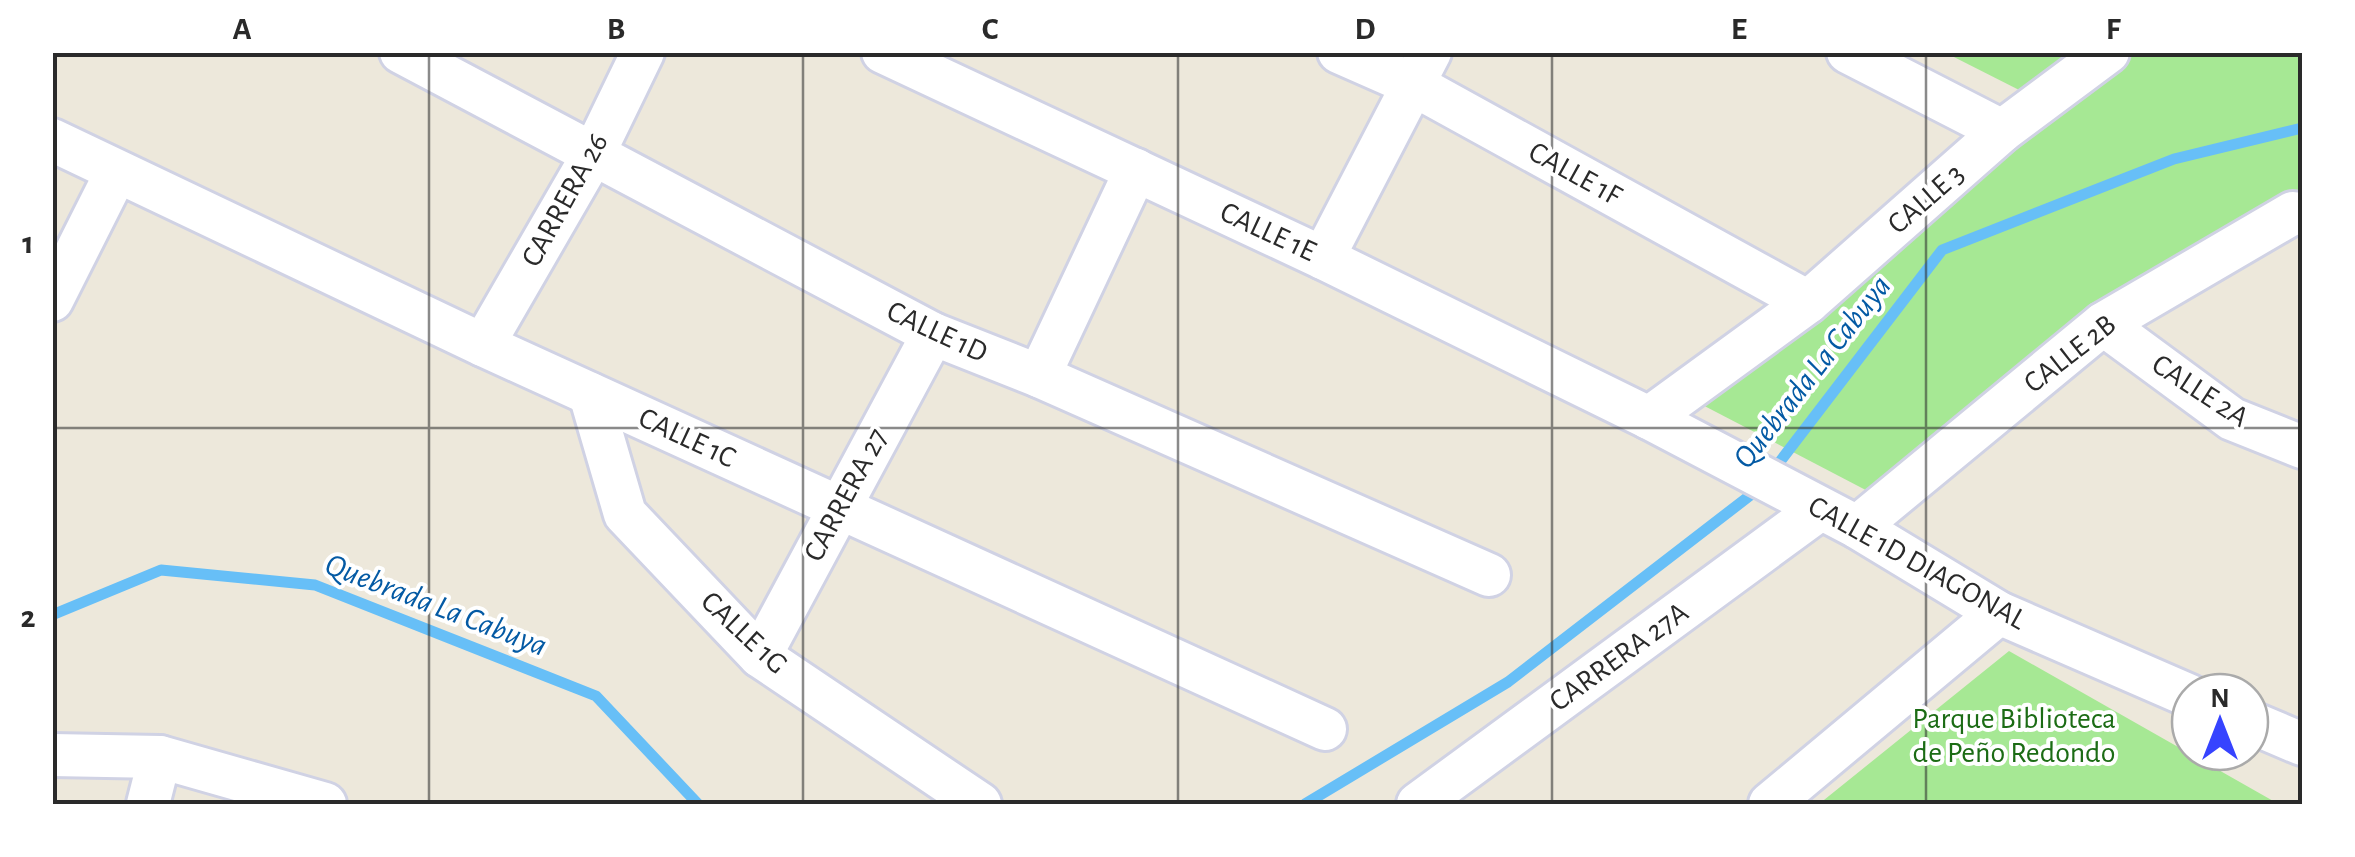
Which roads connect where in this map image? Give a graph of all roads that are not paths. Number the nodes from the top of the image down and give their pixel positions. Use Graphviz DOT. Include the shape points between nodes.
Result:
graph roads {
  1 [pos="402,52"];
  2 [pos="644,52"];
  3 [pos="883,52"];
  4 [pos="1339,52"];
  5 [pos="1848,52"];
  6 [pos="2108,52"];
  7 [pos="1421,69"];
  8 [pos="2002,131"];
  9 [pos="52,140"];
  10 [pos="594,154"];
  11 [pos="1136,170"];
  12 [pos="116,173"];
  13 [pos="2302,214"];
  14 [pos="1323,258"];
  15 [pos="52,300"];
  16 [pos="1808,302"];
  17 [pos="2103,324"];
  18 [pos="933,334"];
  19 [pos="483,345"];
  20 [pos="1039,376"];
  21 [pos="590,394"];
  22 [pos="1649,418"];
  23 [pos="2302,447"];
  24 [pos="840,508"];
  25 [pos="1822,509"];
  26 [pos="1489,576"];
  27 [pos="1999,612"];
  28 [pos="760,656"];
  29 [pos="2170,687"];
  30 [pos="1324,729"];
  31 [pos="2270,730"];
  32 [pos="2302,744"];
  33 [pos="52,756"];
  34 [pos="160,757"];
  35 [pos="148,804"];
  36 [pos="325,804"];
  37 [pos="980,804"];
  38 [pos="1418,804"];
  39 [pos="1770,804"];
  1 -- 10 [label="street, CALLE 1D"];
  2 -- 10 [label="street, CARRERA 26"];
  3 -- 11 [label="street, CALLE 1E"];
  4 -- 7 [label="street, CALLE 1F"];
  5 -- 8 [label="street"];
  6 -- 8 [label="street, CALLE 3"];
  7 -- 14 [label="street"];
  7 -- 16 [label="street, CALLE 1F"];
  8 -- 16 [label="street, CALLE 3"];
  9 -- 12 [label="street, CALLE 1C"];
  10 -- 18 [label="street, CALLE 1D"];
  10 -- 19 [label="street, CARRERA 26"];
  11 -- 14 [label="street, CALLE 1E"];
  11 -- 20 [label="street"];
  12 -- 15 [label="street"];
  12 -- 19 [label="street, CALLE 1C"];
  13 -- 17 [label="street, CALLE 2B" via="2293,213"];
  14 -- 22 [label="street, CALLE 1E"];
  16 -- 22 [label="street, CALLE 3"];
  17 -- 23 [label="street, CALLE 2A" via="2232,419"];
  17 -- 25 [label="street, CALLE 2B"];
  18 -- 20 [label="street, CALLE 1D"];
  18 -- 24 [label="street, CARRERA 27"];
  19 -- 21 [label="street, CALLE 1C"];
  20 -- 26 [label="street, CALLE 1D"];
  21 -- 24 [label="street, CALLE 1C"];
  21 -- 28 [label="street, CALLE 1G" via="625,514"];
  22 -- 25 [label="street, CALLE 1D DIAGONAL"];
  24 -- 28 [label="street, CARRERA 27"];
  24 -- 30 [label="street, CALLE 1C"];
  25 -- 27 [label="street, CALLE 1D DIAGONAL"];
  25 -- 38 [label="street, CARRERA 27A"];
  27 -- 29 [label="street, CALLE 1D DIAGONAL"];
  27 -- 39 [label="street"];
  28 -- 37 [label="street, CALLE 1G"];
  31 -- 32 [label="street"];
  33 -- 34 [label="street"];
  34 -- 35 [label="street"];
  34 -- 36 [label="street"];
}
